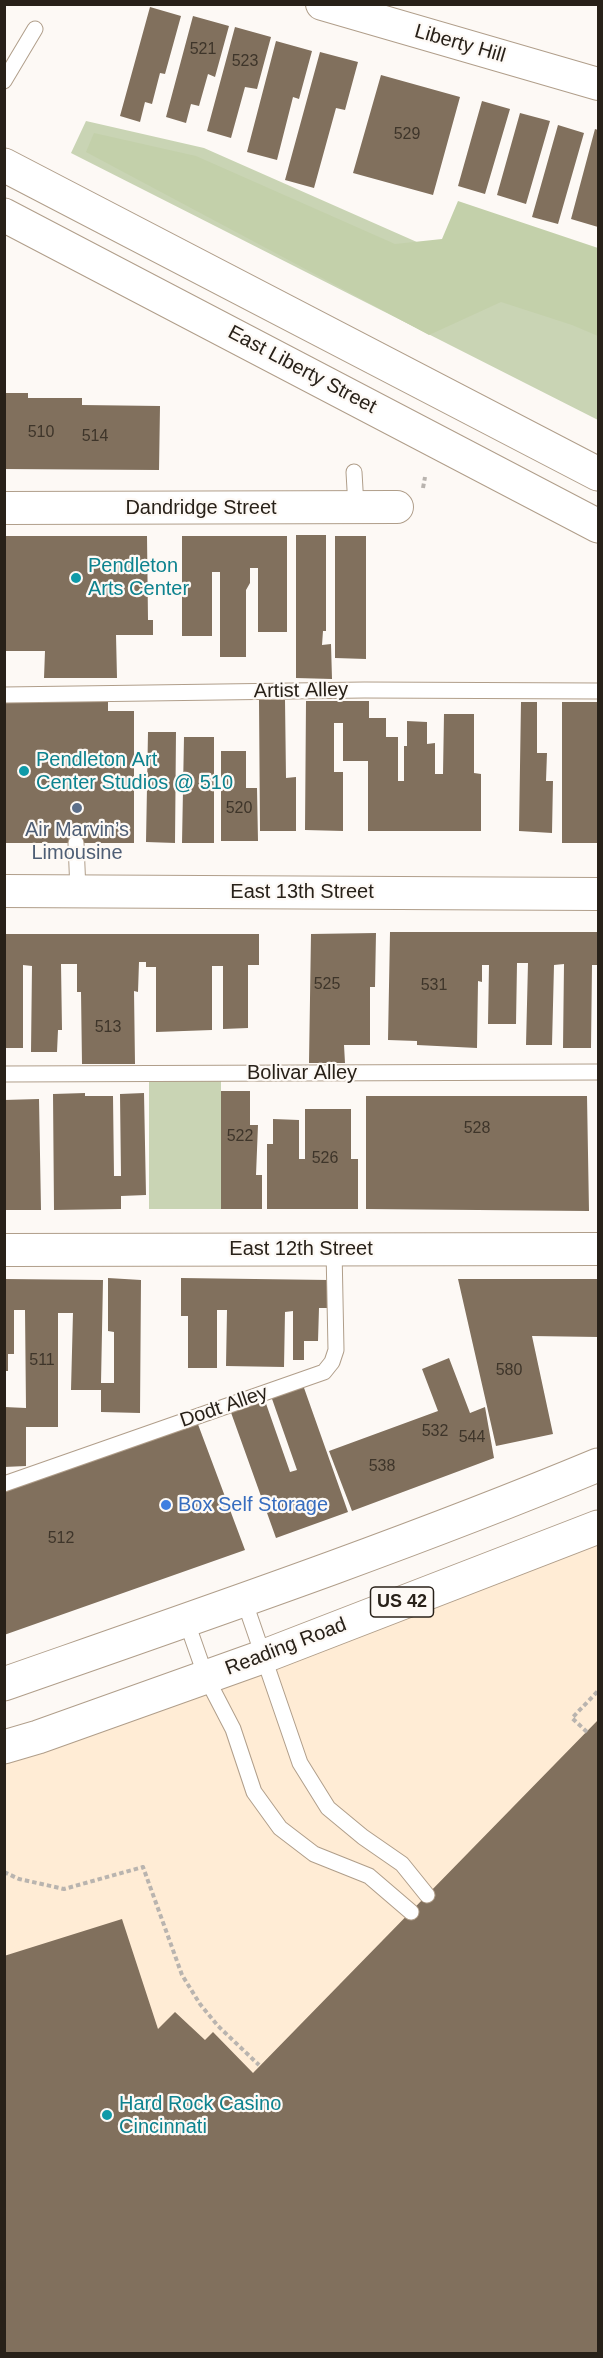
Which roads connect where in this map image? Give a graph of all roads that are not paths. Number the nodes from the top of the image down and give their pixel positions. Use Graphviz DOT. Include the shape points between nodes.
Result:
graph roads {
  1 [pos="322,4"];
  2 [pos="392,14"];
  3 [pos="35,29"];
  4 [pos="4,81"];
  5 [pos="598,84"];
  6 [pos="4,165"];
  7 [pos="4,215"];
  8 [pos="354,472"];
  9 [pos="598,474"];
  10 [pos="356,507"];
  11 [pos="397,507"];
  12 [pos="4,508"];
  13 [pos="598,525"];
  14 [pos="598,691"];
  15 [pos="4,695"];
  16 [pos="76,843"];
  17 [pos="4,891"];
  18 [pos="78,891"];
  19 [pos="598,894"];
  20 [pos="598,1072"];
  21 [pos="4,1074"];
  22 [pos="334,1249"];
  23 [pos="598,1249"];
  24 [pos="4,1250"];
  25 [pos="598,1465"];
  26 [pos="4,1484"];
  27 [pos="598,1527"];
  28 [pos="244,1600"];
  29 [pos="186,1620"];
  30 [pos="262,1657"];
  31 [pos="206,1677"];
  32 [pos="4,1684"];
  33 [pos="4,1747"];
  34 [pos="427,1895"];
  35 [pos="411,1912"];
  1 -- 2 [label="street, Liberty Hill"];
  2 -- 5 [label="street, Liberty Hill"];
  3 -- 4 [label="lane"];
  6 -- 9 [label="main road"];
  7 -- 13 [label="main road, East Liberty Street"];
  8 -- 10 [label="lane"];
  10 -- 11 [label="street, Dandridge Street"];
  10 -- 12 [label="street, Dandridge Street"];
  14 -- 15 [label="lane, Artist Alley"];
  16 -- 18 [label="lane"];
  17 -- 18 [label="street, East 13th Street"];
  18 -- 19 [label="street, East 13th Street"];
  20 -- 21 [label="lane, Bolivar Alley"];
  22 -- 23 [label="street, East 12th Street"];
  22 -- 24 [label="street, East 12th Street"];
  22 -- 26 [label="lane, Dodt Alley" via="336,1350 324,1372"];
  25 -- 28 [label="main road" via="479,1514"];
  27 -- 30 [label="main road, Reading Road / US 42"];
  28 -- 29 [label="main road"];
  28 -- 30 [label="lane"];
  29 -- 31 [label="lane"];
  29 -- 32 [label="main road"];
  30 -- 31 [label="main road, Reading Road / US 42"];
  30 -- 34 [label="lane" via="300,1763 328,1808 402,1864"];
  31 -- 33 [label="main road, Reading Road / US 42"];
  31 -- 35 [label="lane" via="233,1729 254,1792 280,1828 314,1854 369,1876"];
}
